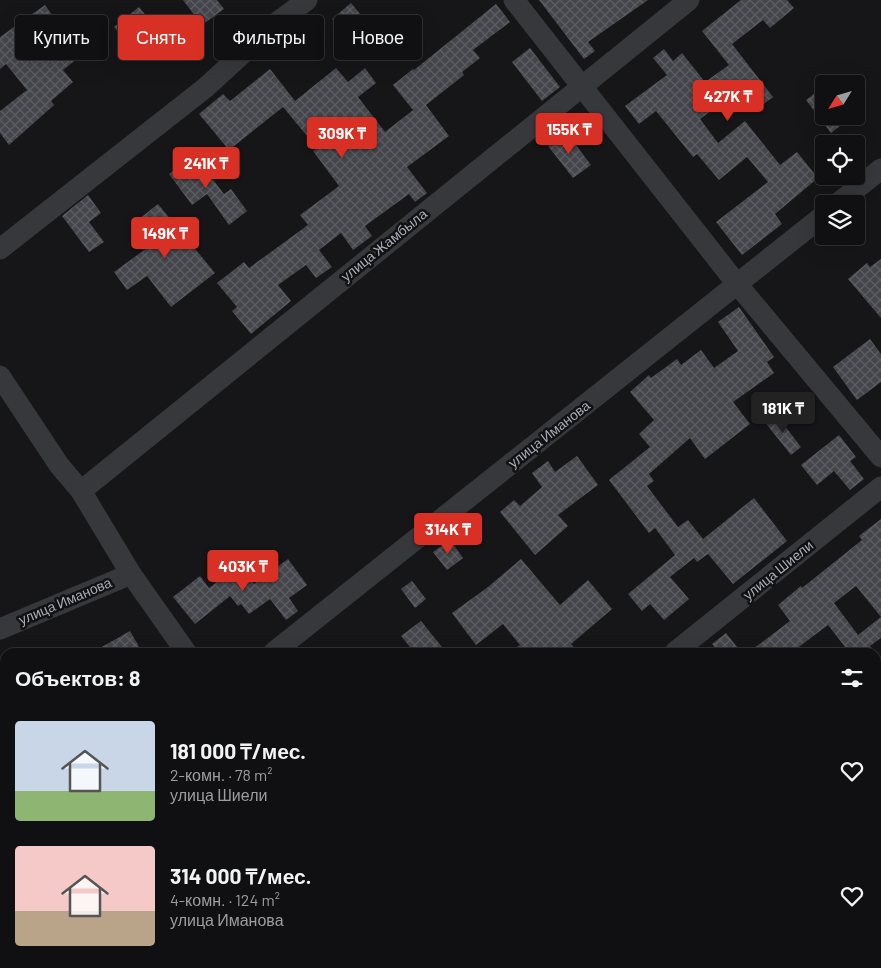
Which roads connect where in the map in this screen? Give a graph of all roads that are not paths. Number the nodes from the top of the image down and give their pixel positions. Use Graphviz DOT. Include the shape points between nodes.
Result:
graph roads {
  1 [pos="307,0"];
  2 [pos="514,0"];
  3 [pos="689,0"];
  4 [pos="581,86"];
  5 [pos="881,169"];
  6 [pos="849,195"];
  7 [pos="815,222"];
  8 [pos="0,249"];
  9 [pos="737,284"];
  10 [pos="0,376"];
  11 [pos="881,457"];
  12 [pos="881,487"];
  13 [pos="81,492"];
  14 [pos="131,574"];
  15 [pos="0,629"];
  16 [pos="183,648"];
  17 [pos="279,648"];
  18 [pos="680,648"];
  1 -- 8 [label="street" via="275,24 205,88"];
  2 -- 4 [label="street"];
  3 -- 4 [label="street, улица Жамбыла"];
  4 -- 9 [label="street"];
  4 -- 13 [label="street, улица Жамбыла"];
  5 -- 6 [label="street"];
  7 -- 9 [label="street, улица Иманова"];
  9 -- 11 [label="street"];
  9 -- 17 [label="street, улица Иманова"];
  10 -- 13 [label="street" via="59,465"];
  12 -- 18 [label="street, улица Шиели"];
  13 -- 14 [label="street"];
  14 -- 15 [label="street, улица Иманова"];
  14 -- 16 [label="street"];
}
